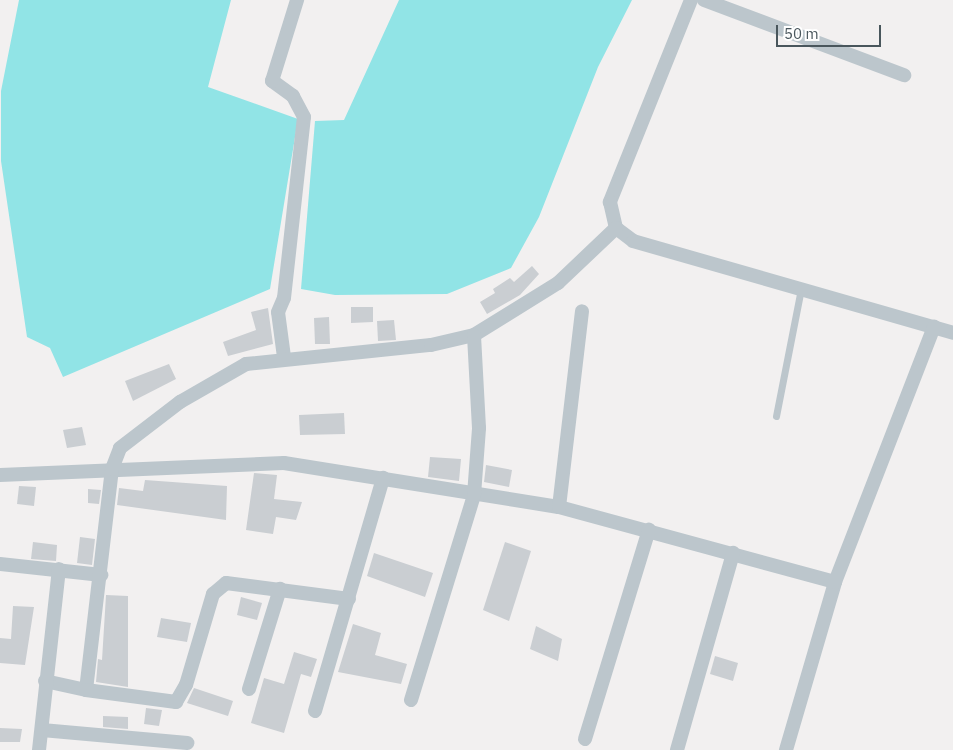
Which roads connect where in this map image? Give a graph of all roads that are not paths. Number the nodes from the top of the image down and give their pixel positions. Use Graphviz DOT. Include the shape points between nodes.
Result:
graph roads {
  1 [pos="297,0"];
  2 [pos="691,0"];
  3 [pos="704,0"];
  4 [pos="904,75"];
  5 [pos="616,228"];
  6 [pos="801,289"];
  7 [pos="582,311"];
  8 [pos="934,327"];
  9 [pos="953,334"];
  10 [pos="474,336"];
  11 [pos="284,357"];
  12 [pos="776,416"];
  13 [pos="112,470"];
  14 [pos="0,476"];
  15 [pos="383,478"];
  16 [pos="474,495"];
  17 [pos="559,507"];
  18 [pos="649,530"];
  19 [pos="733,553"];
  20 [pos="0,564"];
  21 [pos="59,569"];
  22 [pos="101,575"];
  23 [pos="835,582"];
  24 [pos="280,589"];
  25 [pos="349,599"];
  26 [pos="45,681"];
  27 [pos="249,689"];
  28 [pos="86,690"];
  29 [pos="411,700"];
  30 [pos="316,711"];
  31 [pos="42,730"];
  32 [pos="585,739"];
  33 [pos="187,743"];
  34 [pos="40,750"];
  35 [pos="676,750"];
  36 [pos="786,750"];
  1 -- 11 [label="street" via="272,81 293,96 304,117 284,298 278,312"];
  2 -- 5 [label="street" via="610,202"];
  3 -- 4 [label="street"];
  5 -- 6 [label="street" via="633,241"];
  5 -- 10 [label="street" via="558,284"];
  6 -- 8 [label="street"];
  6 -- 12 [label="lane"];
  7 -- 17 [label="street"];
  8 -- 9 [label="street"];
  8 -- 23 [label="street"];
  10 -- 11 [label="street" via="385,351"];
  10 -- 16 [label="street" via="479,428"];
  11 -- 13 [label="street" via="246,364 180,402 120,448"];
  13 -- 14 [label="street"];
  13 -- 15 [label="street" via="284,463"];
  13 -- 22 [label="street"];
  15 -- 16 [label="street"];
  15 -- 25 [label="street"];
  16 -- 17 [label="street"];
  16 -- 29 [label="street"];
  17 -- 18 [label="street"];
  18 -- 19 [label="street"];
  18 -- 32 [label="street"];
  19 -- 23 [label="street"];
  19 -- 35 [label="street"];
  20 -- 21 [label="street"];
  21 -- 22 [label="street"];
  21 -- 26 [label="street"];
  22 -- 28 [label="street"];
  23 -- 36 [label="street"];
  24 -- 25 [label="street"];
  24 -- 27 [label="street"];
  24 -- 28 [label="street" via="233,582 219,587 176,702"];
  25 -- 30 [label="street"];
  26 -- 28 [label="street"];
  26 -- 31 [label="street"];
  31 -- 33 [label="street"];
  31 -- 34 [label="street"];
}
